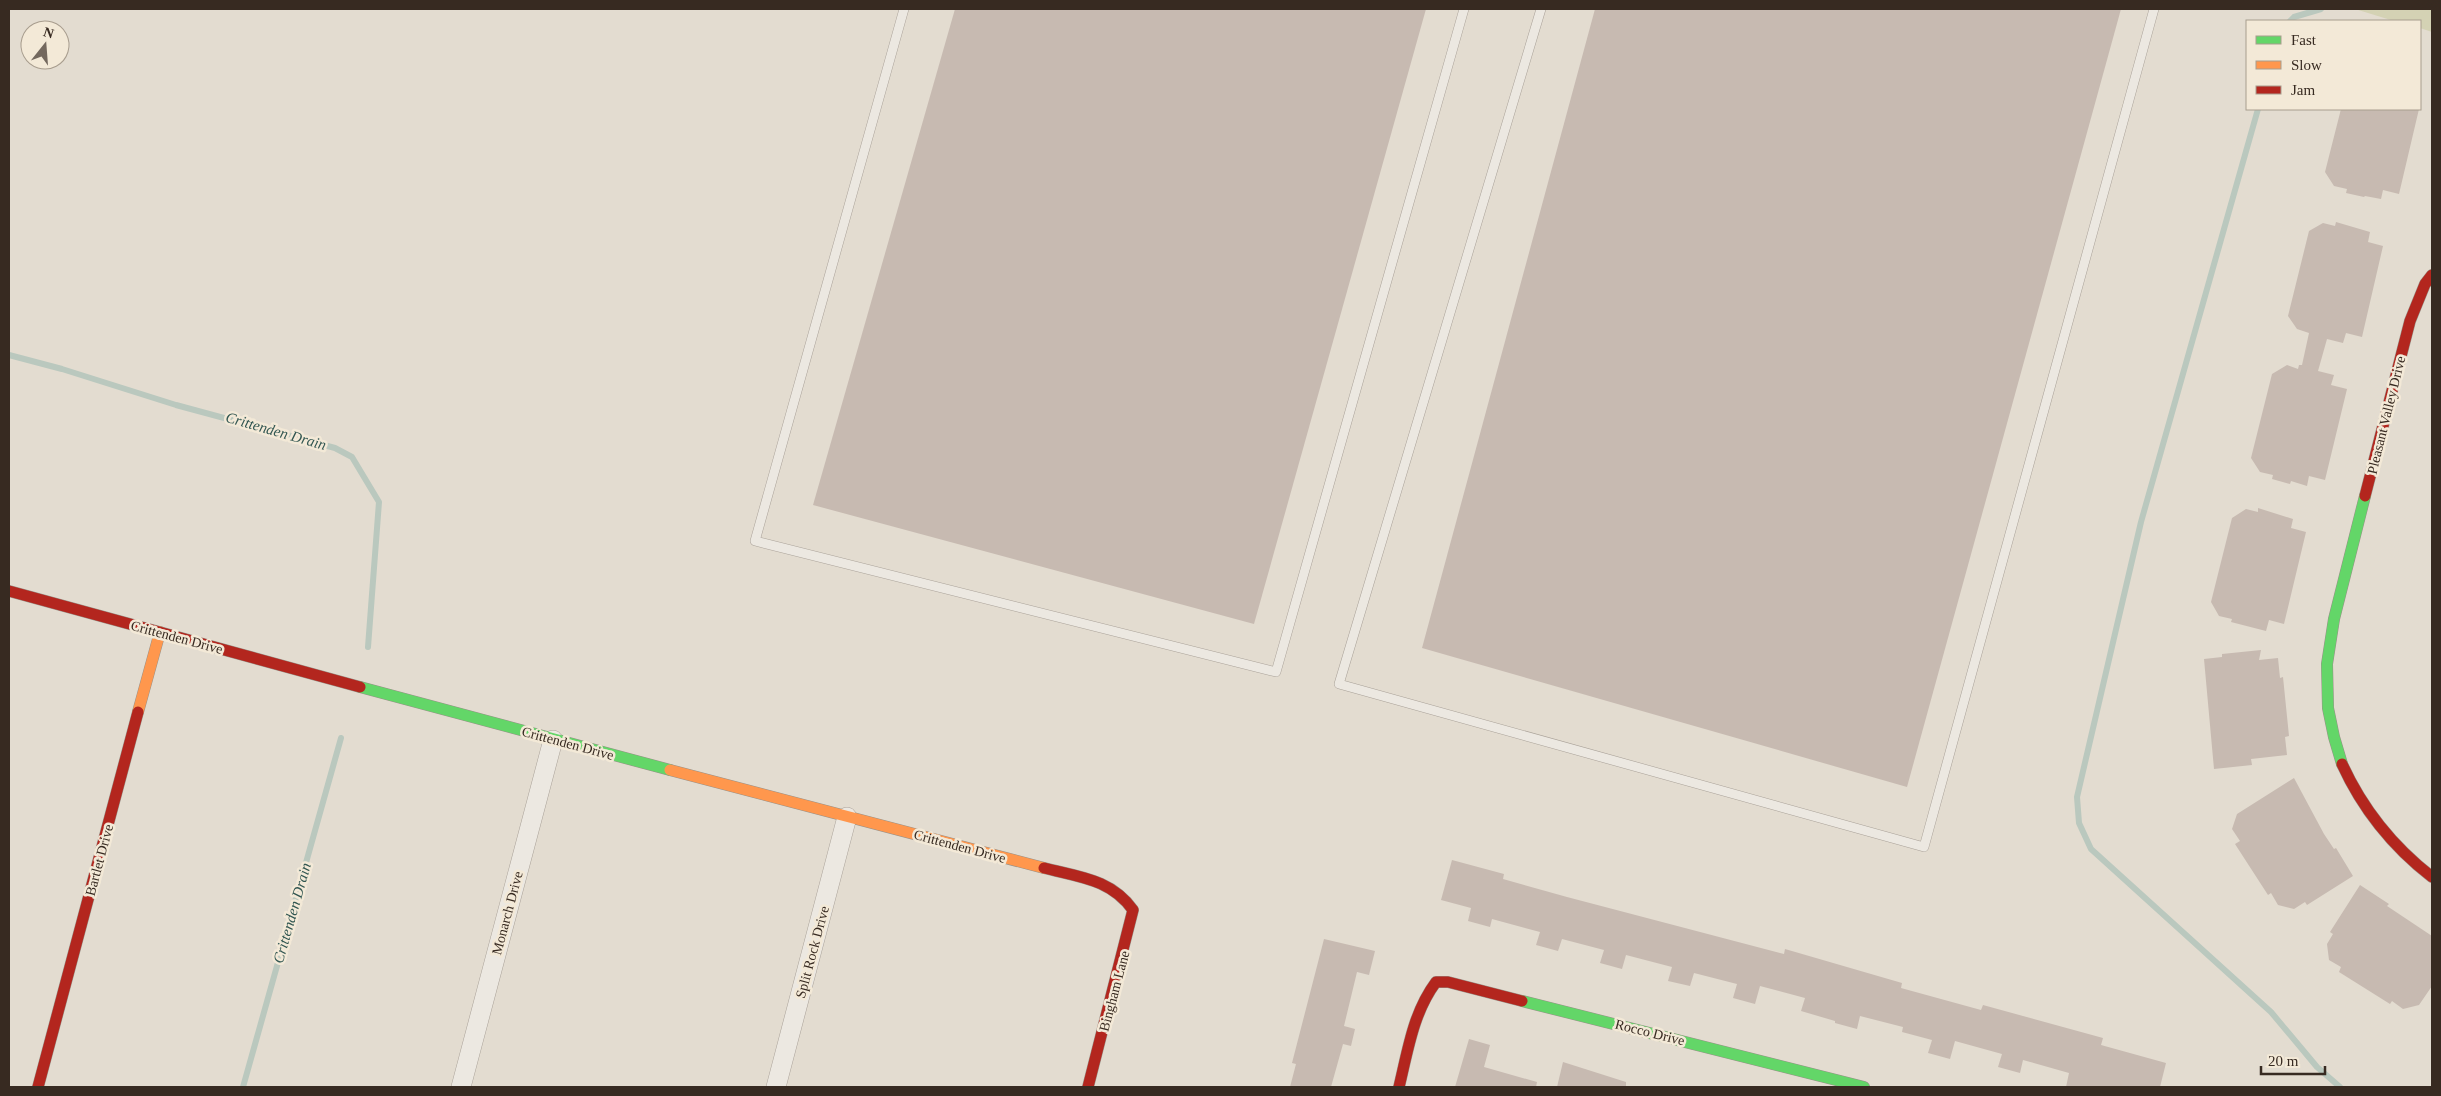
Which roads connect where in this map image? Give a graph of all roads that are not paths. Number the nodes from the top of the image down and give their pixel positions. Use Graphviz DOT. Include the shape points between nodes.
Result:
graph roads {
  1 [pos="904,9"];
  2 [pos="1464,9"];
  3 [pos="1541,9"];
  4 [pos="2154,9"];
  5 [pos="2432,274"];
  6 [pos="9,591"];
  7 [pos="160,632"];
  8 [pos="553,740"];
  9 [pos="847,817"];
  10 [pos="2432,877"];
  11 [pos="1125,897"];
  12 [pos="38,1087"];
  13 [pos="461,1087"];
  14 [pos="776,1087"];
  15 [pos="1088,1087"];
  16 [pos="1399,1087"];
  17 [pos="1864,1087"];
  1 -- 2 [label="lane" via="755,541 1276,672"];
  3 -- 4 [label="lane" via="1339,684 1924,847"];
  5 -- 10 [label="street, Pleasant Valley Drive" via="2410,321 2326,660 2327,700 2337,751 2358,796 2399,849"];
  6 -- 7 [label="street, Crittenden Drive"];
  7 -- 8 [label="street, Crittenden Drive"];
  7 -- 12 [label="street, Bartlet Drive"];
  8 -- 9 [label="street, Crittenden Drive"];
  8 -- 13 [label="street, Monarch Drive"];
  9 -- 11 [label="street, Crittenden Drive" via="1105,882"];
  9 -- 14 [label="street, Split Rock Drive"];
  11 -- 15 [label="street, Bingham Lane" via="1133,910 1129,933"];
  16 -- 17 [label="street, Rocco Drive" via="1418,1015 1426,993 1436,982 1448,982"];
}
